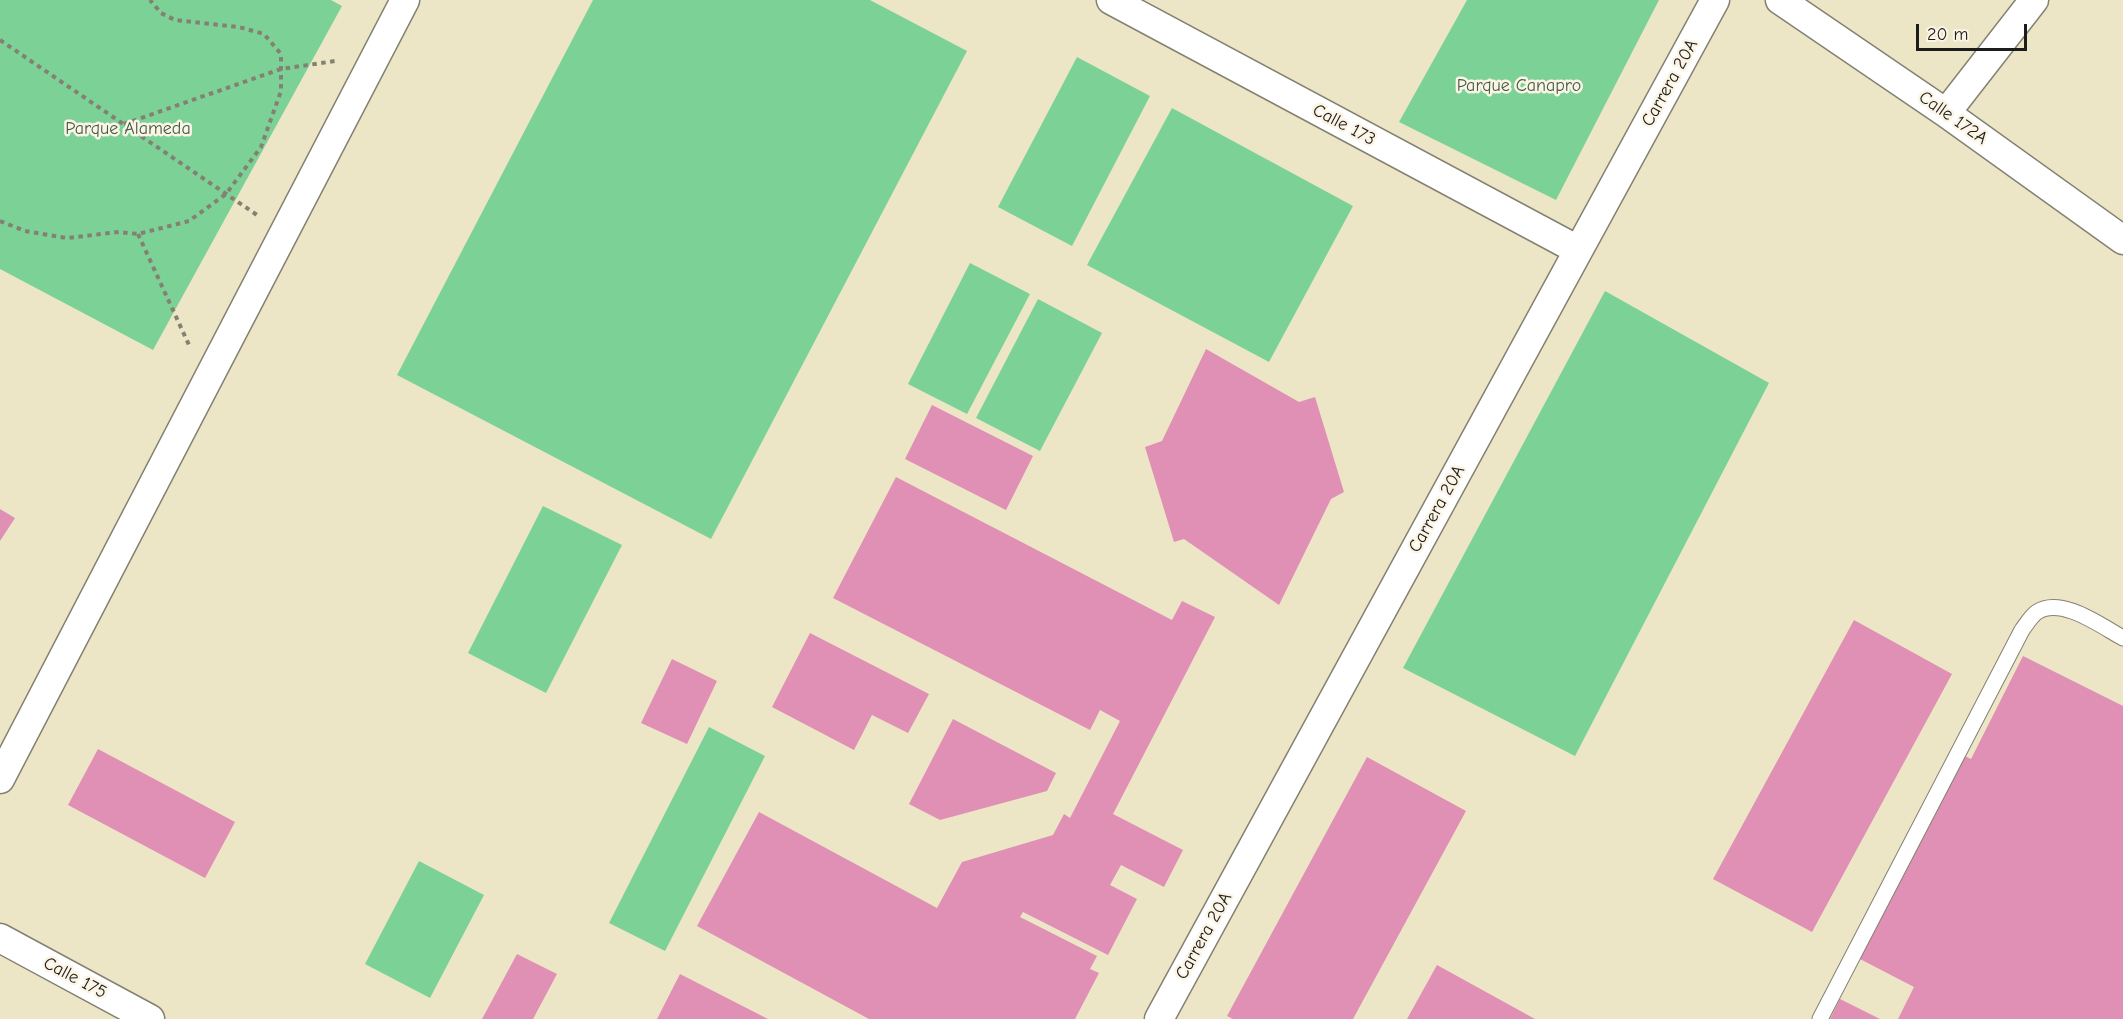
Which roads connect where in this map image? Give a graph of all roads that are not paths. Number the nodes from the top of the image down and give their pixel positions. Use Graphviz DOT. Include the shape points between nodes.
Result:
graph roads {
  1 [pos="405,0"];
  2 [pos="1110,0"];
  3 [pos="1715,0"];
  4 [pos="1780,0"];
  5 [pos="2034,0"];
  6 [pos="1946,113"];
  7 [pos="2123,240"];
  8 [pos="1578,250"];
  9 [pos="2123,638"];
  10 [pos="0,779"];
  11 [pos="0,938"];
  12 [pos="150,1019"];
  13 [pos="1159,1019"];
  14 [pos="1820,1019"];
  1 -- 10 [label="street"];
  2 -- 8 [label="street, Calle 173"];
  3 -- 8 [label="street, Carrera 20A"];
  4 -- 6 [label="street, Calle 172A"];
  5 -- 6 [label="street"];
  6 -- 7 [label="street, Calle 172A"];
  8 -- 13 [label="street, Carrera 20A"];
  9 -- 14 [label="lane" via="2056,606 2036,612 2022,630"];
  11 -- 12 [label="street, Calle 175"];
}
